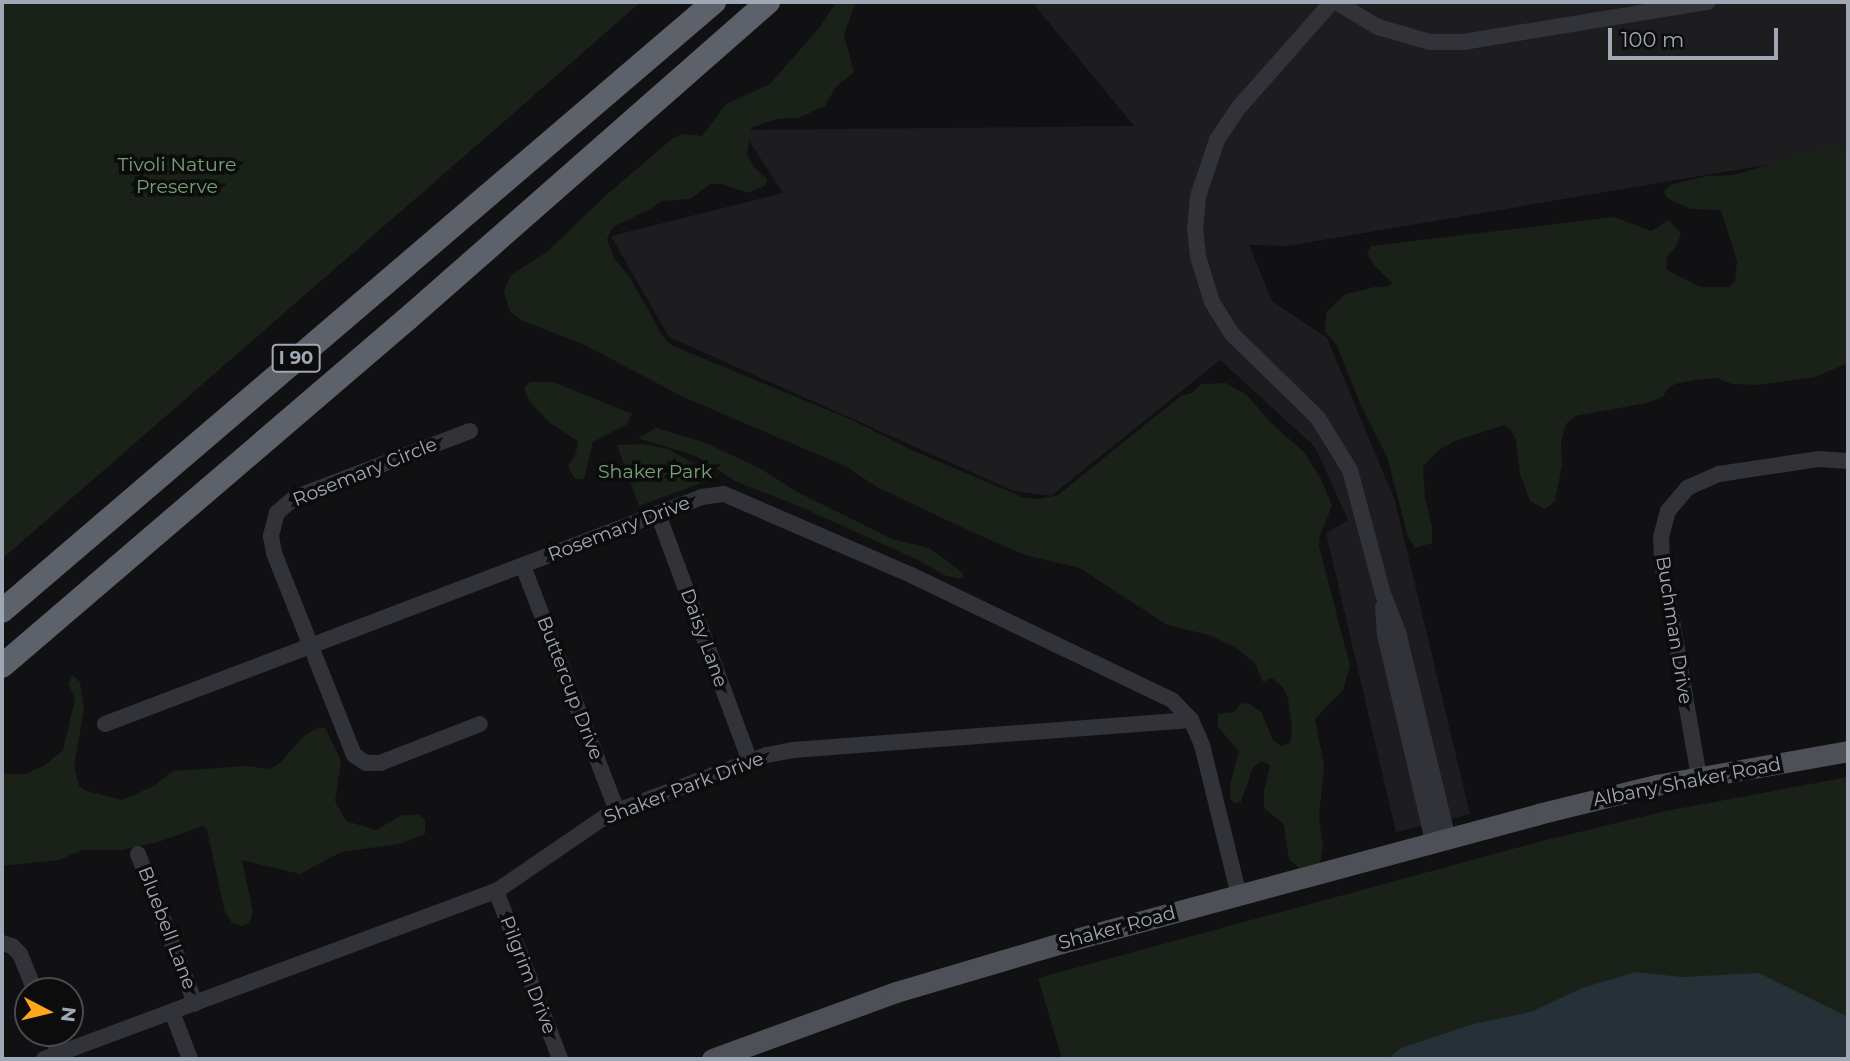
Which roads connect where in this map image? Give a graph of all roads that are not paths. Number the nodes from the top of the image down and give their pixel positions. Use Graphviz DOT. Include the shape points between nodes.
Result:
graph roads {
  1 [pos="696,2"];
  2 [pos="714,2"];
  3 [pos="768,2"];
  4 [pos="1334,2"];
  5 [pos="1707,2"];
  6 [pos="590,106"];
  7 [pos="470,432"];
  8 [pos="1848,461"];
  9 [pos="658,514"];
  10 [pos="523,566"];
  11 [pos="2,611"];
  12 [pos="311,644"];
  13 [pos="2,666"];
  14 [pos="1191,720"];
  15 [pos="105,724"];
  16 [pos="480,724"];
  17 [pos="1848,751"];
  18 [pos="750,761"];
  19 [pos="1699,777"];
  20 [pos="617,811"];
  21 [pos="1527,816"];
  22 [pos="1441,840"];
  23 [pos="138,854"];
  24 [pos="496,891"];
  25 [pos="1239,896"];
  26 [pos="2,943"];
  27 [pos="29,977"];
  28 [pos="195,1003"];
  29 [pos="172,1012"];
  30 [pos="52,1056"];
  31 [pos="190,1059"];
  32 [pos="560,1059"];
  33 [pos="712,1059"];
  1 -- 6 [label="highway"];
  2 -- 6 [label="highway, I 90"];
  3 -- 13 [label="highway, I 90"];
  4 -- 5 [label="street" via="1378,27 1410,37 1463,42"];
  4 -- 22 [label="street" via="1239,107 1217,140 1198,196 1196,242 1204,280 1222,318 1243,346 1311,409 1339,448 1356,490 1383,594 1385,635"];
  6 -- 11 [label="highway, I 90"];
  7 -- 12 [label="street, Rosemary Circle" via="299,495 281,509 272,524 272,547"];
  8 -- 19 [label="street, Buchman Drive" via="1818,459 1719,474 1687,488 1665,516 1662,562"];
  9 -- 10 [label="street, Rosemary Drive"];
  9 -- 14 [label="street, Rosemary Drive" via="706,496 733,496 1157,692"];
  9 -- 18 [label="street, Daisy Lane"];
  10 -- 12 [label="street, Rosemary Drive"];
  10 -- 20 [label="street, Buttercup Drive"];
  12 -- 15 [label="street, Rosemary Drive"];
  12 -- 16 [label="street, Rosemary Circle" via="350,749 363,761 383,762"];
  14 -- 18 [label="street, Shaker Park Drive" via="788,750"];
  14 -- 25 [label="street" via="1202,745"];
  17 -- 19 [label="main road, Albany Shaker Road"];
  18 -- 20 [label="street, Shaker Park Drive"];
  19 -- 21 [label="main road, Albany Shaker Road"];
  20 -- 24 [label="street, Shaker Park Drive"];
  21 -- 22 [label="main road, Shaker Road"];
  22 -- 25 [label="main road, Shaker Road"];
  23 -- 28 [label="street, Bluebell Lane"];
  24 -- 28 [label="street, Shaker Park Drive"];
  24 -- 32 [label="street, Pilgrim Drive"];
  25 -- 33 [label="main road, Shaker Road" via="943,977"];
  26 -- 27 [label="street" via="20,954"];
  28 -- 29 [label="street, Shaker Park Drive"];
  29 -- 30 [label="street, Shaker Park Drive"];
  29 -- 31 [label="street, Bluebell Lane"];
}
